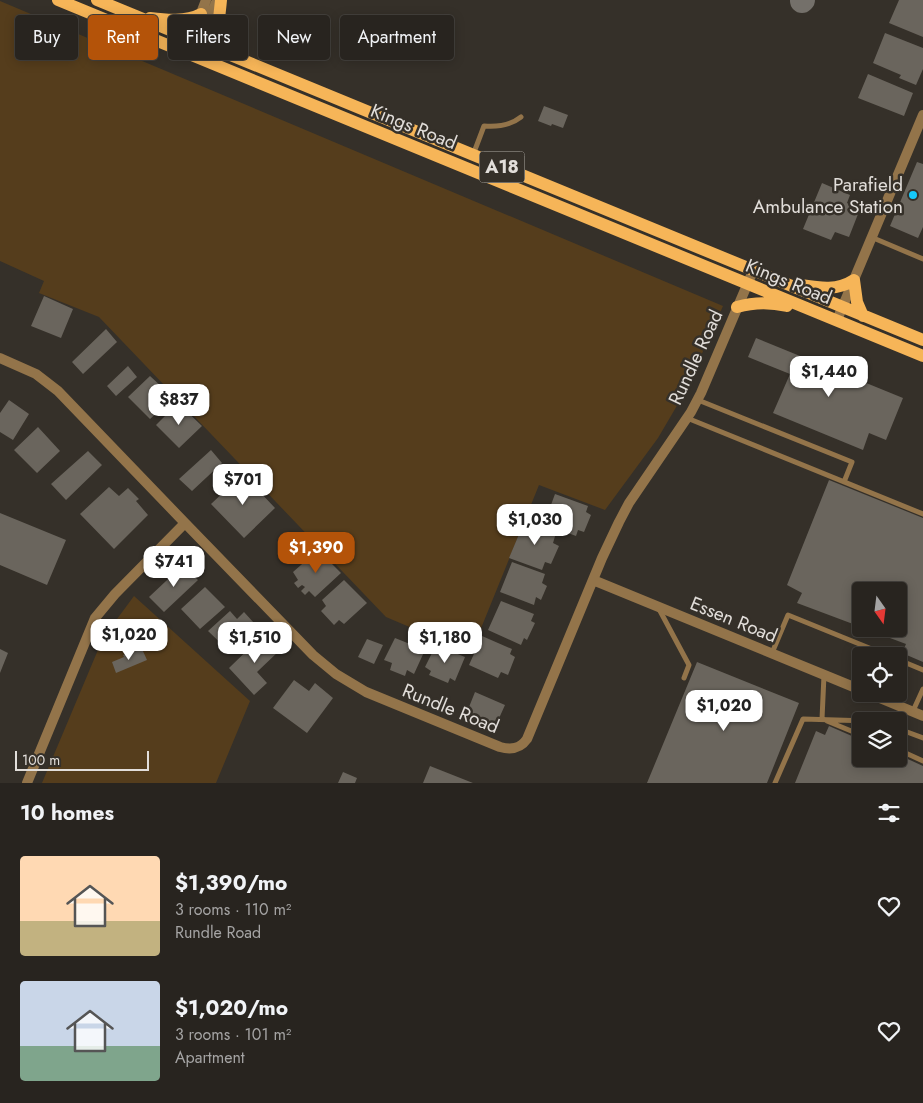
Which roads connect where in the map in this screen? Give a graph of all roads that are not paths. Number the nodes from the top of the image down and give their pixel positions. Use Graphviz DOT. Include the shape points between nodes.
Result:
graph roads {
  1 [pos="58,0"];
  2 [pos="97,0"];
  3 [pos="206,0"];
  4 [pos="216,0"];
  5 [pos="222,0"];
  6 [pos="201,14"];
  7 [pos="133,15"];
  8 [pos="208,15"];
  9 [pos="219,15"];
  10 [pos="158,18"];
  11 [pos="168,45"];
  12 [pos="205,60"];
  13 [pos="241,60"];
  14 [pos="923,115"];
  15 [pos="521,117"];
  16 [pos="473,155"];
  17 [pos="871,237"];
  18 [pos="923,259"];
  19 [pos="753,271"];
  20 [pos="777,280"];
  21 [pos="854,280"];
  22 [pos="747,284"];
  23 [pos="737,307"];
  24 [pos="842,307"];
  25 [pos="823,315"];
  26 [pos="863,316"];
  27 [pos="837,320"];
  28 [pos="923,340"];
  29 [pos="923,356"];
  30 [pos="0,358"];
  31 [pos="698,399"];
  32 [pos="687,418"];
  33 [pos="844,482"];
  34 [pos="923,514"];
  35 [pos="185,523"];
  36 [pos="593,580"];
  37 [pos="658,606"];
  38 [pos="867,647"];
  39 [pos="772,653"];
  40 [pos="907,663"];
  41 [pos="923,670"];
  42 [pos="824,675"];
  43 [pos="684,678"];
  44 [pos="852,686"];
  45 [pos="923,689"];
  46 [pos="890,702"];
  47 [pos="912,711"];
  48 [pos="923,716"];
  49 [pos="822,719"];
  50 [pos="852,720"];
  51 [pos="852,731"];
  52 [pos="907,732"];
  53 [pos="923,738"];
  54 [pos="907,753"];
  55 [pos="922,758"];
  56 [pos="27,783"];
  57 [pos="775,783"];
  1 -- 11 [label="main road, Kings Road / A18"];
  2 -- 7 [label="main road, Kings Road / A18"];
  3 -- 6 [label="street"];
  4 -- 8 [label="street"];
  5 -- 9 [label="main road"];
  6 -- 10 [label="main road" via="185,20"];
  12 -- 22 [label="main road, Kings Road / A18"];
  13 -- 16 [label="main road, Kings Road / A18"];
  14 -- 17 [label="street"];
  15 -- 16 [label="lane" via="509,123 484,126"];
  16 -- 19 [label="main road, Kings Road / A18"];
  17 -- 18 [label="lane"];
  17 -- 21 [label="street"];
  19 -- 20 [label="main road, Kings Road / A18"];
  19 -- 22 [label="street, Rundle Road"];
  20 -- 21 [label="main road" via="828,288"];
  20 -- 24 [label="main road, Kings Road / A18"];
  21 -- 24 [label="street"];
  21 -- 26 [label="main road"];
  22 -- 23 [label="street, Rundle Road"];
  22 -- 25 [label="main road, Kings Road / A18"];
  23 -- 25 [label="main road" via="774,303"];
  23 -- 31 [label="street, Rundle Road"];
  24 -- 26 [label="main road, Kings Road / A18"];
  24 -- 27 [label="street"];
  25 -- 27 [label="main road, Kings Road / A18"];
  26 -- 28 [label="main road, Kings Road / A18"];
  27 -- 29 [label="main road, Kings Road / A18"];
  30 -- 35 [label="street, Rundle Road" via="36,374 58,391"];
  31 -- 32 [label="street, Rundle Road"];
  31 -- 33 [label="lane" via="852,462"];
  32 -- 33 [label="lane"];
  32 -- 36 [label="street, Rundle Road" via="629,503"];
  33 -- 34 [label="lane"];
  35 -- 36 [label="street, Rundle Road" via="313,655 336,674 366,692 508,749 518,747 528,739"];
  35 -- 56 [label="street" via="95,618"];
  36 -- 37 [label="street, Essen Road"];
  37 -- 39 [label="street, Essen Road"];
  37 -- 43 [label="lane" via="689,665"];
  38 -- 39 [label="lane" via="788,615"];
  39 -- 42 [label="street, Essen Road"];
  40 -- 41 [label="lane"];
  42 -- 44 [label="street, Essen Road"];
  42 -- 49 [label="lane"];
  45 -- 47 [label="lane"];
  46 -- 47 [label="street"];
  47 -- 48 [label="street"];
  49 -- 50 [label="lane"];
  49 -- 51 [label="lane"];
  49 -- 57 [label="lane" via="803,719"];
  52 -- 53 [label="lane"];
  54 -- 55 [label="lane"];
}
